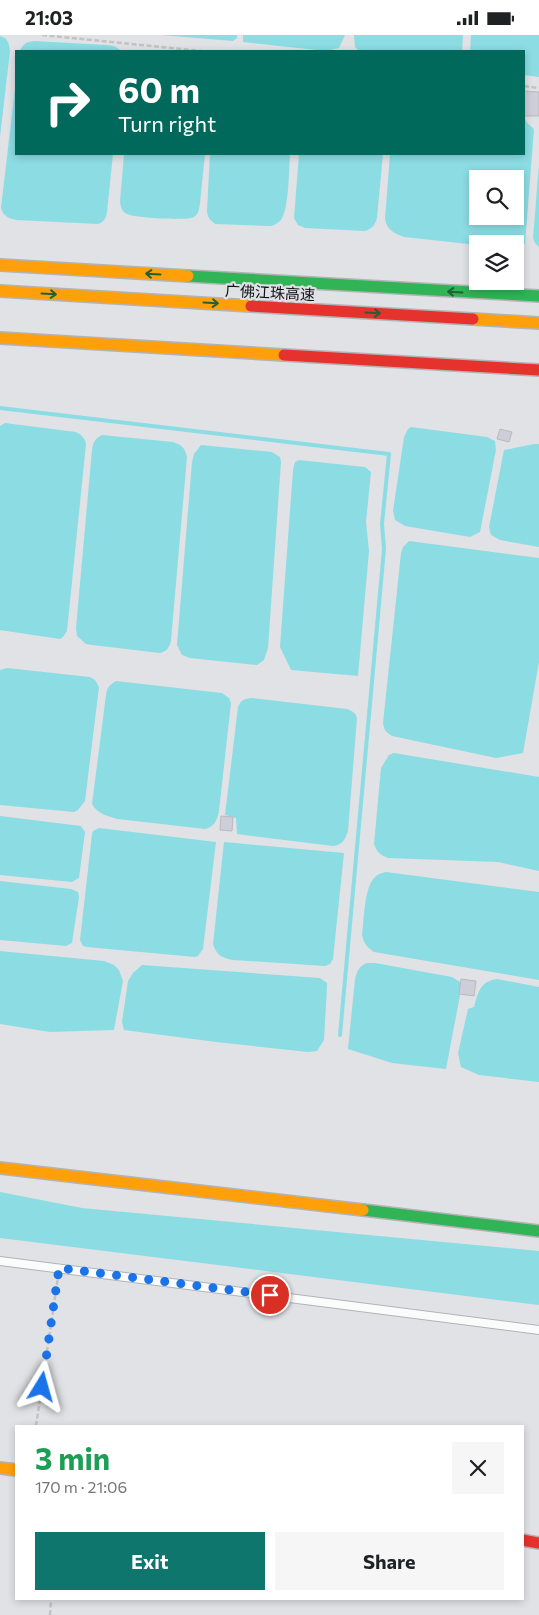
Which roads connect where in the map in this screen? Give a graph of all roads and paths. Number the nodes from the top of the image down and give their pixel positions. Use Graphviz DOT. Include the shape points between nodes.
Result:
graph roads {
  1 [pos="42,35"];
  2 [pos="192,50"];
  3 [pos="525,86"];
  4 [pos="539,88"];
  5 [pos="0,265"];
  6 [pos="0,291"];
  7 [pos="539,296"];
  8 [pos="539,323"];
  9 [pos="0,338"];
  10 [pos="539,370"];
  11 [pos="0,1168"];
  12 [pos="539,1231"];
  13 [pos="0,1261"];
  14 [pos="59,1268"];
  15 [pos="539,1330"];
  16 [pos="36,1425"];
  17 [pos="0,1468"];
  18 [pos="15,1470"];
  19 [pos="524,1541"];
  20 [pos="539,1543"];
  21 [pos="51,1600"];
  22 [pos="50,1615"];
  1 -- 2 [label="path"];
  3 -- 4 [label="path"];
  7 -- 5 [label="main road, 广佛江珠高速, one-way"];
  6 -- 8 [label="main road, 广佛江珠高速, one-way"];
  9 -- 10 [label="main road"];
  11 -- 12 [label="main road"];
  13 -- 14 [label="lane"];
  14 -- 15 [label="lane"];
  14 -- 16 [label="path"];
  17 -- 18 [label="main road"];
  19 -- 20 [label="main road"];
  21 -- 22 [label="path"];
}
